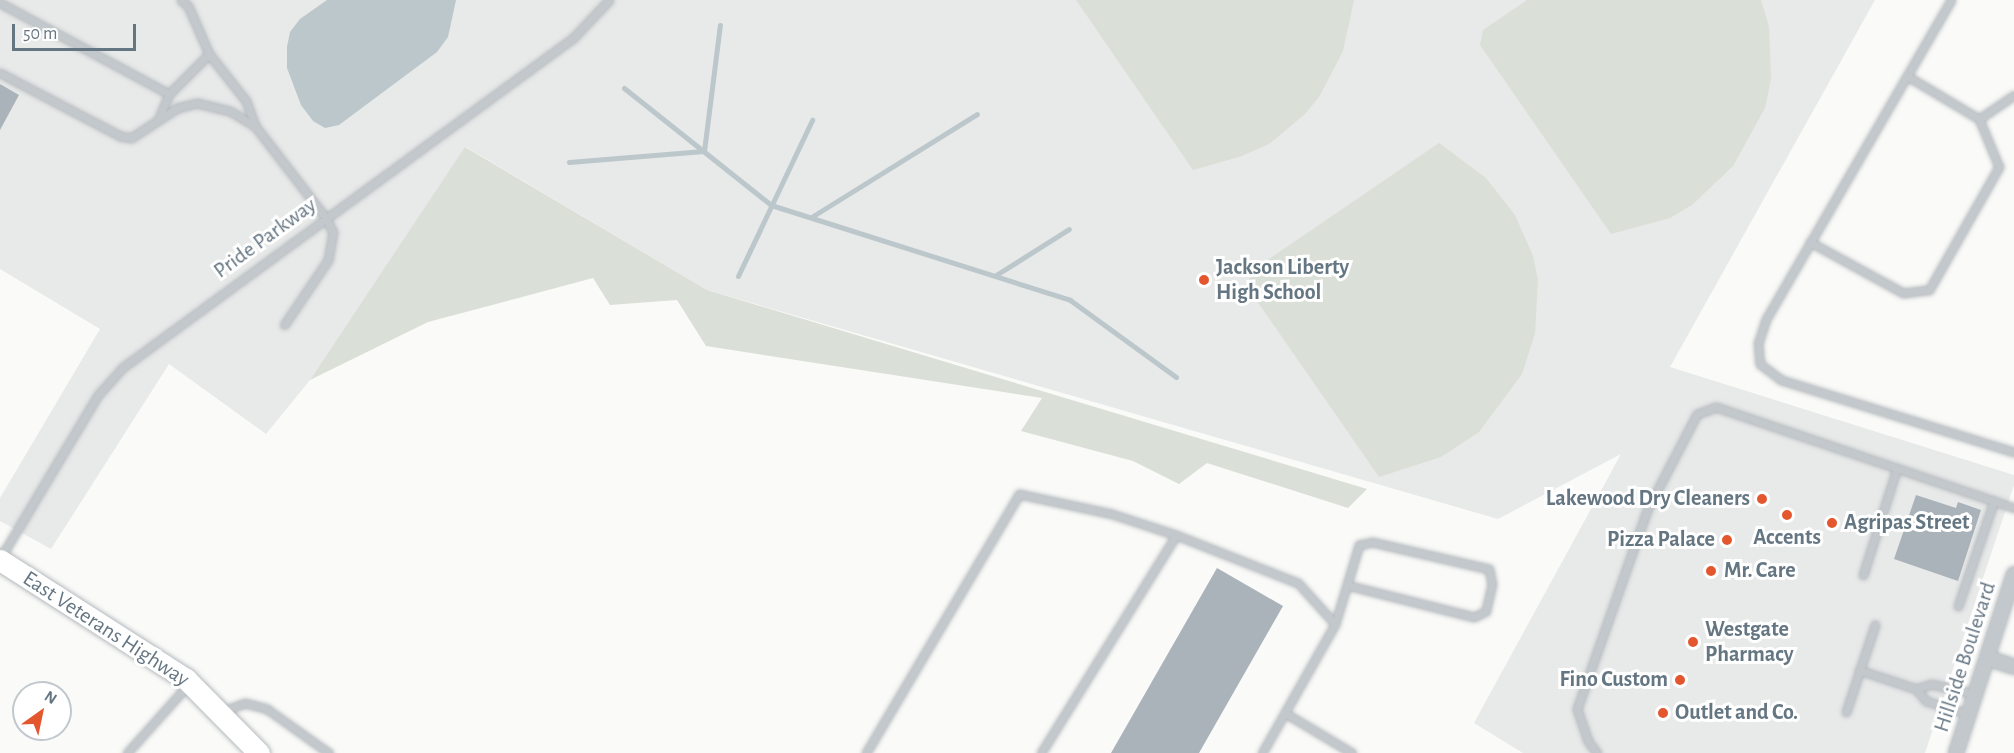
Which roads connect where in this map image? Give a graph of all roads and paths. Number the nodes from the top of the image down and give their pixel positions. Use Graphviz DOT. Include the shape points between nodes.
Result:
graph roads {
  1 [pos="181,0"];
  2 [pos="609,0"];
  3 [pos="1951,0"];
  4 [pos="0,3"];
  5 [pos="209,54"];
  6 [pos="0,73"];
  7 [pos="1907,76"];
  8 [pos="169,94"];
  9 [pos="2014,95"];
  10 [pos="1979,118"];
  11 [pos="158,120"];
  12 [pos="255,126"];
  13 [pos="325,217"];
  14 [pos="1810,242"];
  15 [pos="284,326"];
  16 [pos="2014,452"];
  17 [pos="1897,468"];
  18 [pos="1994,501"];
  19 [pos="2014,508"];
  20 [pos="1176,535"];
  21 [pos="0,560"];
  22 [pos="2014,574"];
  23 [pos="1863,575"];
  24 [pos="1347,585"];
  25 [pos="1958,606"];
  26 [pos="1335,624"];
  27 [pos="1875,626"];
  28 [pos="1986,658"];
  29 [pos="2014,667"];
  30 [pos="1859,670"];
  31 [pos="190,683"];
  32 [pos="1916,689"];
  33 [pos="1975,694"];
  34 [pos="221,712"];
  35 [pos="1846,712"];
  36 [pos="1285,713"];
  37 [pos="1968,714"];
  38 [pos="127,753"];
  39 [pos="259,753"];
  40 [pos="330,753"];
  41 [pos="866,753"];
  42 [pos="1041,753"];
  43 [pos="1262,753"];
  44 [pos="1352,753"];
  45 [pos="1597,753"];
  46 [pos="1956,753"];
  1 -- 5 [label="lane" via="188,6"];
  2 -- 13 [label="lane, Pride Parkway" via="573,38"];
  3 -- 7 [label="lane"];
  4 -- 8 [label="lane"];
  5 -- 8 [label="lane"];
  5 -- 12 [label="lane" via="246,102"];
  6 -- 11 [label="lane" via="120,136 131,138"];
  7 -- 10 [label="lane"];
  7 -- 14 [label="lane"];
  8 -- 11 [label="lane"];
  9 -- 10 [label="lane"];
  10 -- 14 [label="lane" via="1999,167 1929,290 1903,293"];
  11 -- 12 [label="lane" via="177,108 197,103 230,111"];
  12 -- 13 [label="lane"];
  13 -- 15 [label="lane" via="333,232 328,260"];
  13 -- 21 [label="lane, Pride Parkway" via="110,379"];
  14 -- 16 [label="lane" via="1766,319 1758,343 1760,364 1781,380"];
  17 -- 18 [label="lane"];
  17 -- 23 [label="lane"];
  17 -- 45 [label="lane" via="1716,407 1696,414 1647,510 1577,709 1588,741"];
  18 -- 19 [label="lane"];
  18 -- 25 [label="lane"];
  20 -- 26 [label="lane" via="1298,583"];
  20 -- 41 [label="lane" via="1113,514 1019,494"];
  20 -- 42 [label="lane"];
  21 -- 31 [label="main road, East Veterans Highway"];
  22 -- 28 [label="street, Hillside Boulevard"];
  24 -- 24 [label="lane" via="1474,618 1486,611 1492,584 1489,569 1372,542 1359,545"];
  24 -- 26 [label="lane"];
  26 -- 36 [label="lane"];
  27 -- 30 [label="lane"];
  28 -- 29 [label="street"];
  28 -- 33 [label="street, Hillside Boulevard"];
  30 -- 32 [label="lane"];
  30 -- 35 [label="lane"];
  31 -- 34 [label="main road, East Veterans Highway"];
  31 -- 38 [label="lane"];
  32 -- 33 [label="lane" via="1931,684"];
  32 -- 37 [label="lane" via="1926,701"];
  33 -- 37 [label="street, Hillside Boulevard"];
  34 -- 39 [label="main road, East Veterans Highway"];
  34 -- 40 [label="lane" via="245,704 267,709"];
  36 -- 43 [label="lane"];
  36 -- 44 [label="lane"];
  37 -- 46 [label="street, Hillside Boulevard"];
}
